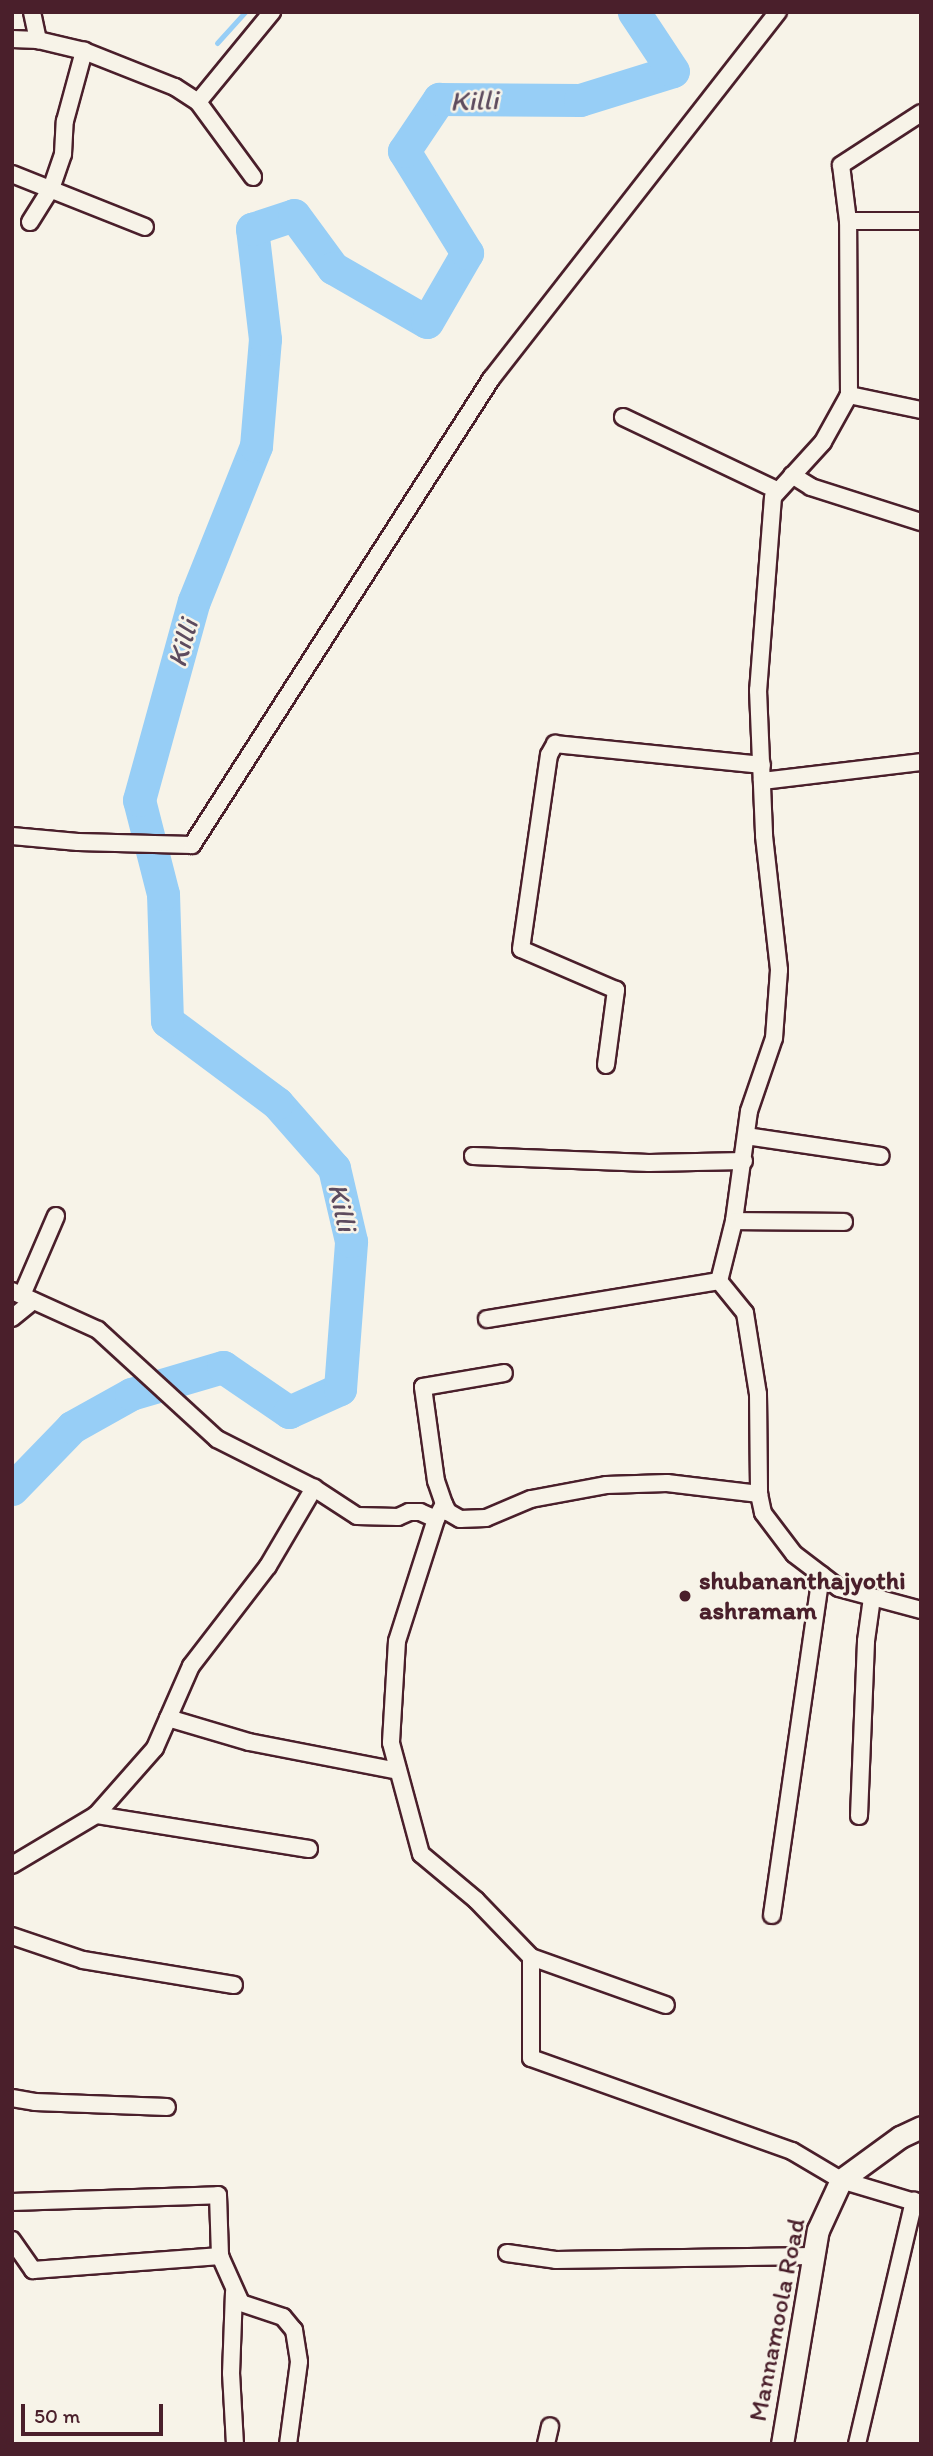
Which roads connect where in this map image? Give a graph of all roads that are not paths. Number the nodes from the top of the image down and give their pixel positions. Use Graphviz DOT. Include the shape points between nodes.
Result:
graph roads {
  1 [pos="32,12"];
  2 [pos="272,12"];
  3 [pos="778,12"];
  4 [pos="12,39"];
  5 [pos="38,40"];
  6 [pos="84,51"];
  7 [pos="198,102"];
  8 [pos="921,113"];
  9 [pos="12,174"];
  10 [pos="253,177"];
  11 [pos="51,190"];
  12 [pos="848,221"];
  13 [pos="921,221"];
  14 [pos="30,222"];
  15 [pos="145,228"];
  16 [pos="849,395"];
  17 [pos="921,410"];
  18 [pos="623,417"];
  19 [pos="792,475"];
  20 [pos="777,490"];
  21 [pos="921,522"];
  22 [pos="921,762"];
  23 [pos="762,773"];
  24 [pos="12,836"];
  25 [pos="606,1065"];
  26 [pos="746,1136"];
  27 [pos="473,1156"];
  28 [pos="881,1156"];
  29 [pos="744,1161"];
  30 [pos="56,1216"];
  31 [pos="734,1221"];
  32 [pos="844,1222"];
  33 [pos="719,1281"];
  34 [pos="23,1296"];
  35 [pos="12,1318"];
  36 [pos="486,1319"];
  37 [pos="504,1373"];
  38 [pos="314,1488"];
  39 [pos="759,1494"];
  40 [pos="444,1504"];
  41 [pos="436,1520"];
  42 [pos="821,1575"];
  43 [pos="872,1598"];
  44 [pos="921,1610"];
  45 [pos="168,1718"];
  46 [pos="398,1771"];
  47 [pos="96,1815"];
  48 [pos="859,1816"];
  49 [pos="309,1849"];
  50 [pos="12,1866"];
  51 [pos="772,1915"];
  52 [pos="12,1936"];
  53 [pos="531,1957"];
  54 [pos="234,1985"];
  55 [pos="666,2005"];
  56 [pos="12,2098"];
  57 [pos="167,2107"];
  58 [pos="921,2127"];
  59 [pos="841,2180"];
  60 [pos="12,2202"];
  61 [pos="918,2202"];
  62 [pos="12,2240"];
  63 [pos="508,2253"];
  64 [pos="220,2256"];
  65 [pos="813,2256"];
  66 [pos="234,2288"];
  67 [pos="550,2426"];
  68 [pos="235,2444"];
  69 [pos="288,2444"];
  70 [pos="546,2444"];
  71 [pos="782,2444"];
  72 [pos="857,2444"];
  1 -- 5 [label="street"];
  2 -- 7 [label="street"];
  3 -- 24 [label="street" via="491,379 192,845"];
  4 -- 5 [label="street"];
  5 -- 6 [label="street"];
  6 -- 7 [label="street" via="175,87"];
  6 -- 11 [label="street"];
  7 -- 10 [label="street"];
  8 -- 12 [label="street" via="841,165"];
  9 -- 11 [label="street"];
  11 -- 14 [label="street"];
  11 -- 15 [label="street"];
  12 -- 13 [label="street"];
  12 -- 16 [label="street"];
  16 -- 17 [label="street"];
  16 -- 19 [label="street" via="824,442"];
  18 -- 20 [label="street"];
  19 -- 20 [label="street"];
  19 -- 21 [label="street" via="811,487"];
  20 -- 23 [label="street" via="758,690"];
  22 -- 23 [label="street"];
  23 -- 25 [label="street" via="555,744 549,755 521,949 616,990"];
  23 -- 26 [label="street" via="779,970 774,1038 749,1111"];
  26 -- 28 [label="street"];
  26 -- 29 [label="street"];
  27 -- 29 [label="street" via="649,1163"];
  29 -- 31 [label="street"];
  30 -- 34 [label="street"];
  31 -- 32 [label="street"];
  31 -- 33 [label="street"];
  33 -- 36 [label="street"];
  33 -- 39 [label="street" via="745,1313 758,1394"];
  34 -- 35 [label="street"];
  34 -- 38 [label="street" via="98,1330 217,1439"];
  37 -- 40 [label="street" via="423,1387 436,1481"];
  38 -- 41 [label="street" via="357,1516 398,1517 420,1512"];
  38 -- 45 [label="street" via="268,1566 191,1666"];
  39 -- 40 [label="street" via="667,1483 606,1485 531,1499 486,1518 460,1519"];
  39 -- 42 [label="street" via="763,1513 794,1554"];
  40 -- 41 [label="street"];
  41 -- 46 [label="street" via="397,1641 391,1743"];
  42 -- 43 [label="street" via="839,1588"];
  42 -- 51 [label="street"];
  43 -- 44 [label="street"];
  43 -- 48 [label="street"];
  45 -- 46 [label="street" via="249,1742"];
  45 -- 47 [label="street" via="155,1748"];
  46 -- 53 [label="street" via="421,1854"];
  47 -- 49 [label="street"];
  47 -- 50 [label="street"];
  52 -- 54 [label="street" via="83,1960"];
  53 -- 55 [label="street"];
  53 -- 59 [label="street" via="531,2058 792,2151"];
  56 -- 57 [label="street"];
  58 -- 59 [label="main road, Mannamoola Road"];
  59 -- 61 [label="street"];
  59 -- 65 [label="main road, Mannamoola Road" via="818,2230"];
  60 -- 64 [label="street" via="218,2195"];
  61 -- 72 [label="street"];
  62 -- 64 [label="street" via="33,2270"];
  63 -- 65 [label="street" via="556,2260"];
  64 -- 66 [label="street"];
  65 -- 71 [label="main road, Mannamoola Road"];
  66 -- 68 [label="street" via="231,2373"];
  66 -- 69 [label="street" via="241,2303 283,2318 294,2330 299,2362"];
  67 -- 70 [label="street"];
}
